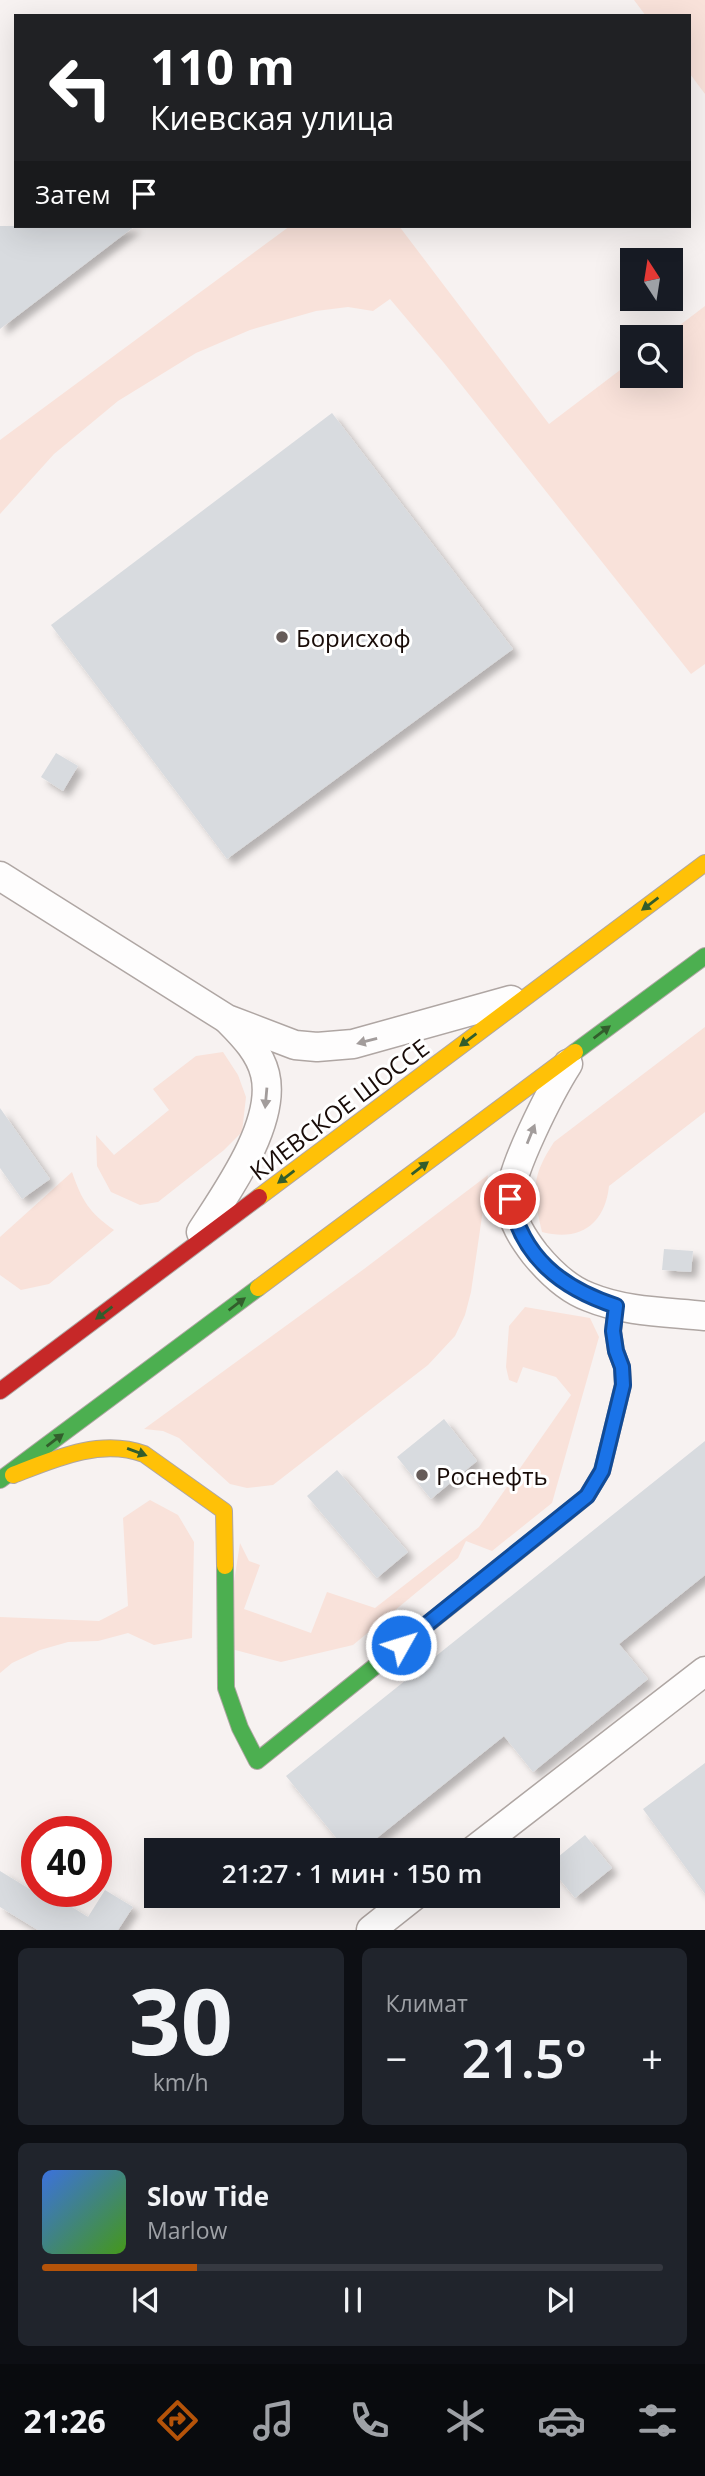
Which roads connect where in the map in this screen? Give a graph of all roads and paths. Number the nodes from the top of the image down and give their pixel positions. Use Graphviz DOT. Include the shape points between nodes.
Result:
graph roads {
  1 [pos="705,863"];
  2 [pos="0,876"];
  3 [pos="705,956"];
  4 [pos="528,996"];
  5 [pos="227,1019"];
  6 [pos="576,1053"];
  7 [pos="190,1249"];
  8 [pos="616,1306"];
  9 [pos="705,1316"];
  10 [pos="0,1391"];
  11 [pos="0,1480"];
  12 [pos="705,1671"];
  13 [pos="489,1838"];
  14 [pos="398,1908"];
  15 [pos="370,1930"];
  1 -- 4 [label="main road, КИЕВСКОЕ ШОССЕ, one-way"];
  2 -- 5 [label="street"];
  6 -- 3 [label="main road, one-way"];
  4 -- 5 [label="street, one-way" via="336,1046 295,1045"];
  4 -- 7 [label="main road, КИЕВСКОЕ ШОССЕ, one-way"];
  5 -- 7 [label="street, one-way" via="261,1062 266,1104 226,1194"];
  8 -- 6 [label="street, one-way" via="587,1296 547,1267 515,1223 510,1199 539,1116"];
  11 -- 6 [label="main road, one-way"];
  7 -- 10 [label="main road, КИЕВСКОЕ ШОССЕ, one-way"];
  8 -- 9 [label="street"];
  11 -- 8 [label="main road, one-way" via="96,1449 127,1448 143,1453 224,1511 226,1688 257,1761 587,1496 602,1471 623,1385 613,1331"];
  12 -- 13 [label="street"];
  14 -- 15 [label="street"];
}
